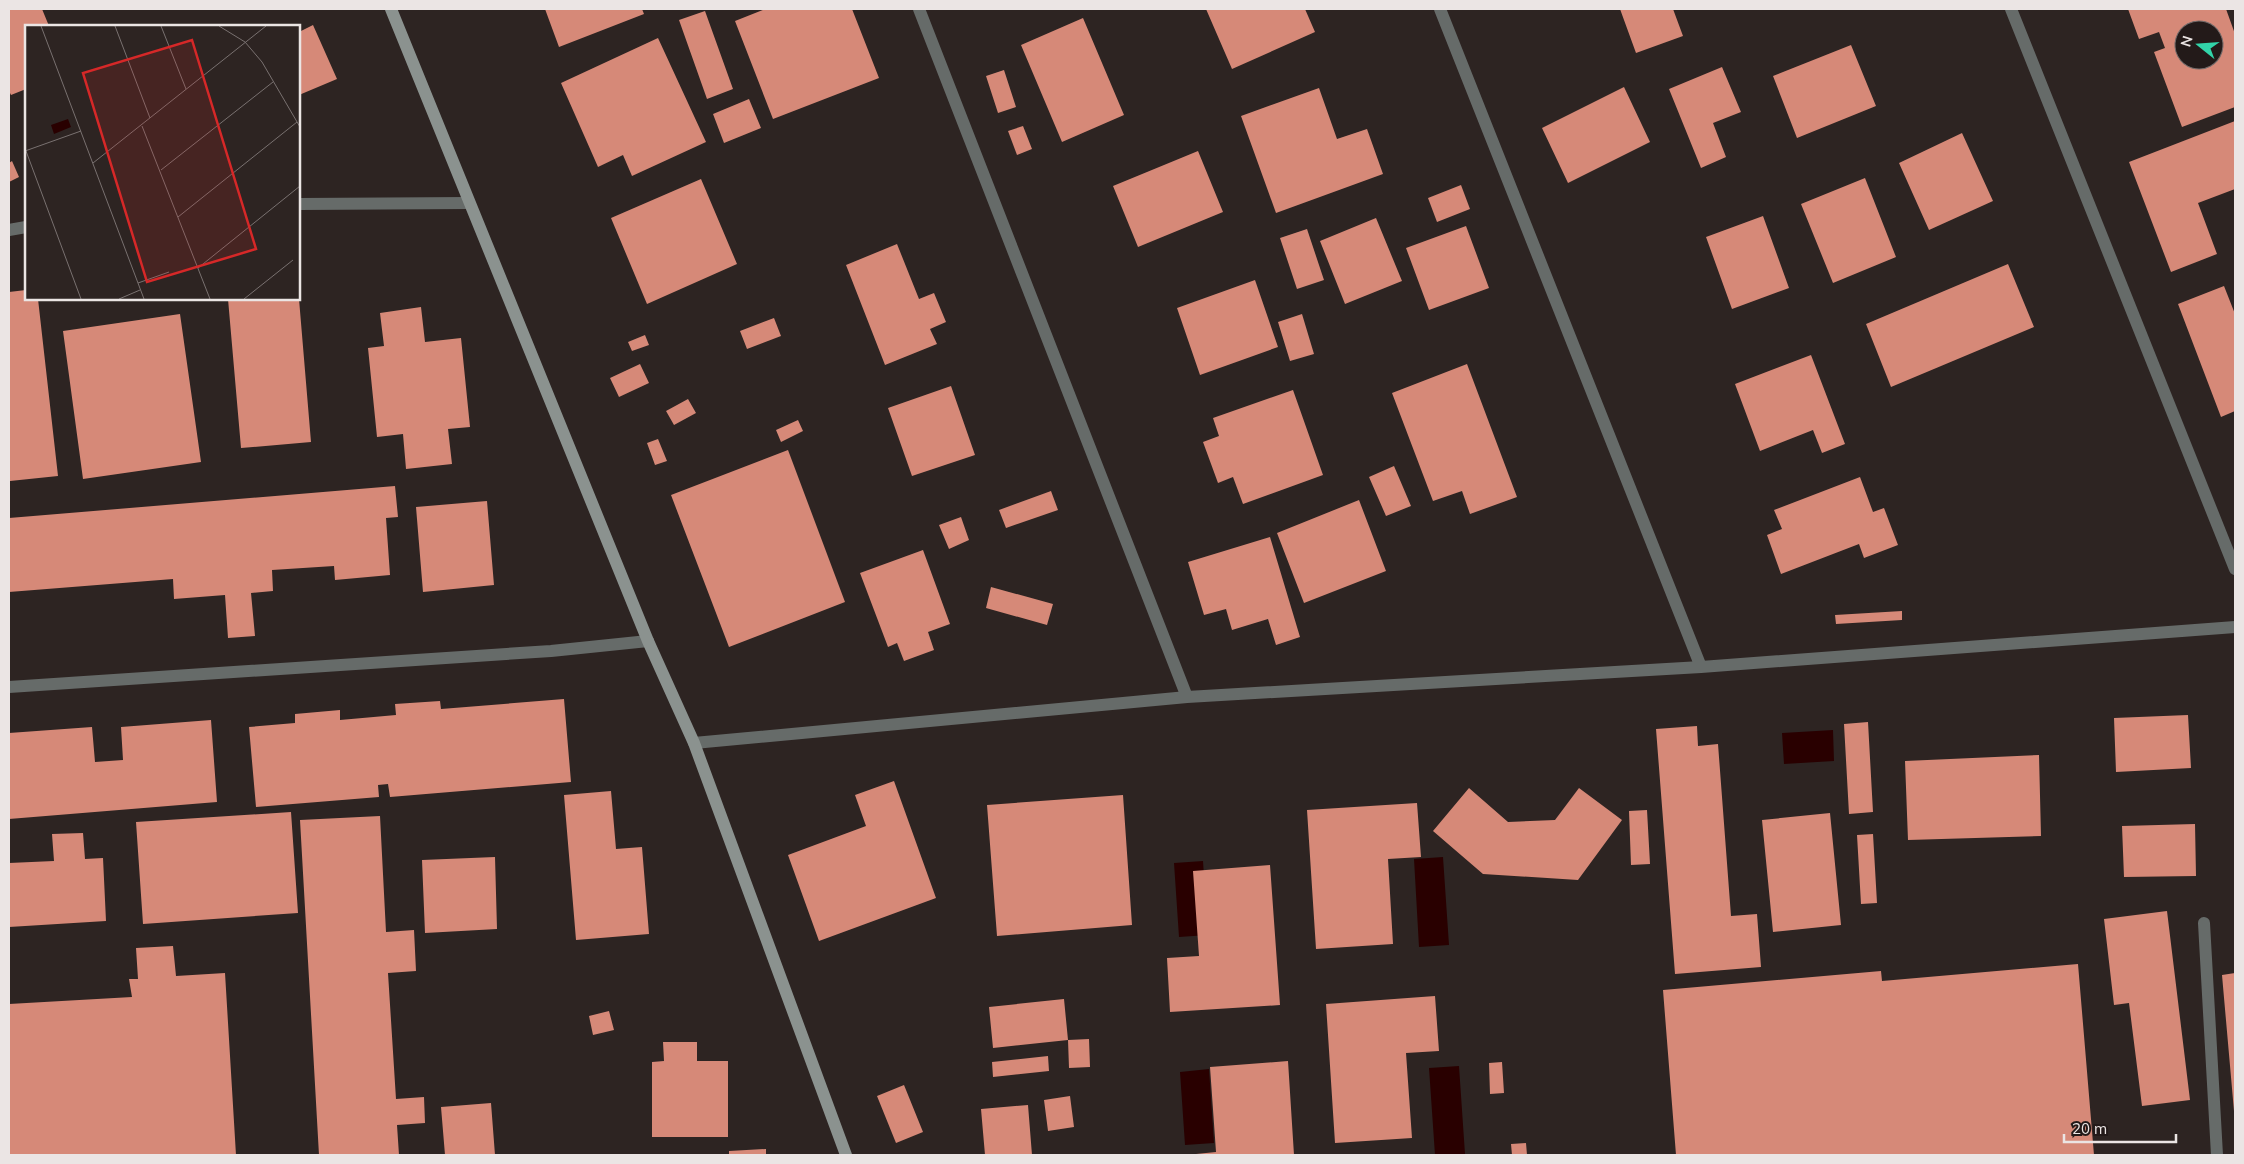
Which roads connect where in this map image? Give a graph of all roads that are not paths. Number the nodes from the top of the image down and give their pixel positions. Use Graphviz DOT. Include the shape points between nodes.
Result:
graph roads {
  1 [pos="391,9"];
  2 [pos="919,9"];
  3 [pos="1440,9"];
  4 [pos="2011,9"];
  5 [pos="469,203"];
  6 [pos="300,204"];
  7 [pos="25,227"];
  8 [pos="9,230"];
  9 [pos="2235,569"];
  10 [pos="2235,627"];
  11 [pos="648,641"];
  12 [pos="1701,667"];
  13 [pos="9,687"];
  14 [pos="1187,697"];
  15 [pos="694,743"];
  16 [pos="2204,922"];
  17 [pos="846,1155"];
  18 [pos="2217,1155"];
  1 -- 5 [label="street"];
  2 -- 14 [label="street"];
  3 -- 12 [label="street"];
  4 -- 9 [label="street"];
  5 -- 6 [label="street"];
  5 -- 11 [label="street"];
  7 -- 8 [label="street"];
  10 -- 12 [label="street"];
  11 -- 13 [label="street"];
  11 -- 15 [label="street"];
  12 -- 14 [label="street"];
  14 -- 15 [label="street"];
  15 -- 17 [label="street"];
  16 -- 18 [label="street"];
}
